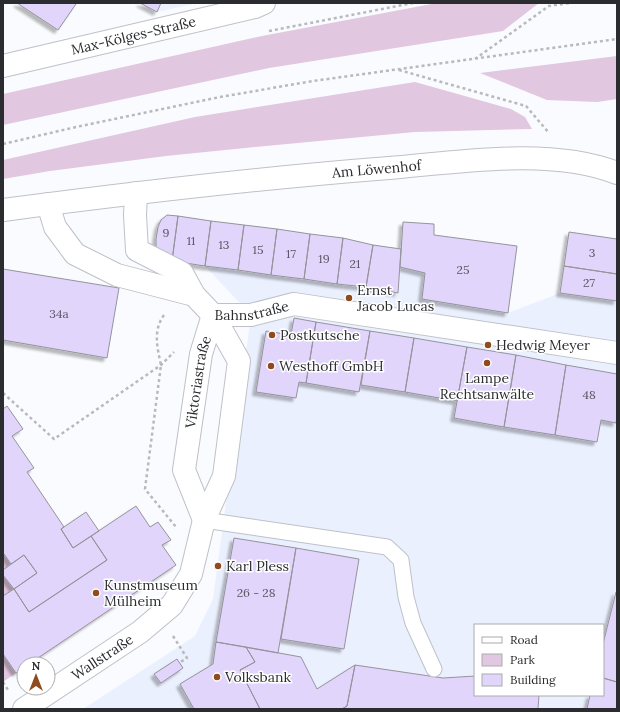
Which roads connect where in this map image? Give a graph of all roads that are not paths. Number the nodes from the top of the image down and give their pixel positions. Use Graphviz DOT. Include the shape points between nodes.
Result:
graph roads {
  1 [pos="264,3"];
  2 [pos="3,66"];
  3 [pos="617,173"];
  4 [pos="136,193"];
  5 [pos="48,204"];
  6 [pos="3,210"];
  7 [pos="194,295"];
  8 [pos="213,315"];
  9 [pos="617,353"];
  10 [pos="204,520"];
  11 [pos="140,632"];
  12 [pos="434,669"];
  13 [pos="24,709"];
  1 -- 2 [label="street, Max-Kölges-Straße"];
  3 -- 4 [label="street, Am Löwenhof" via="602,167 574,162 502,158 266,178"];
  4 -- 5 [label="street"];
  4 -- 7 [label="street" via="137,250 182,273"];
  5 -- 6 [label="street"];
  5 -- 7 [label="street, Bahnstraße" via="55,226 76,254 116,275"];
  7 -- 8 [label="street, Bahnstraße"];
  8 -- 9 [label="street, Bahnstraße" via="251,315 294,304"];
  8 -- 10 [label="street, Viktoriastraße" via="201,354 184,470"];
  8 -- 10 [label="street, Viktoriastraße" via="239,361 224,476"];
  10 -- 11 [label="street, Viktoriastraße" via="191,574 172,605"];
  10 -- 12 [label="lane" via="387,547 401,560 406,597 413,623"];
  11 -- 13 [label="street, Wallstraße"];
}
